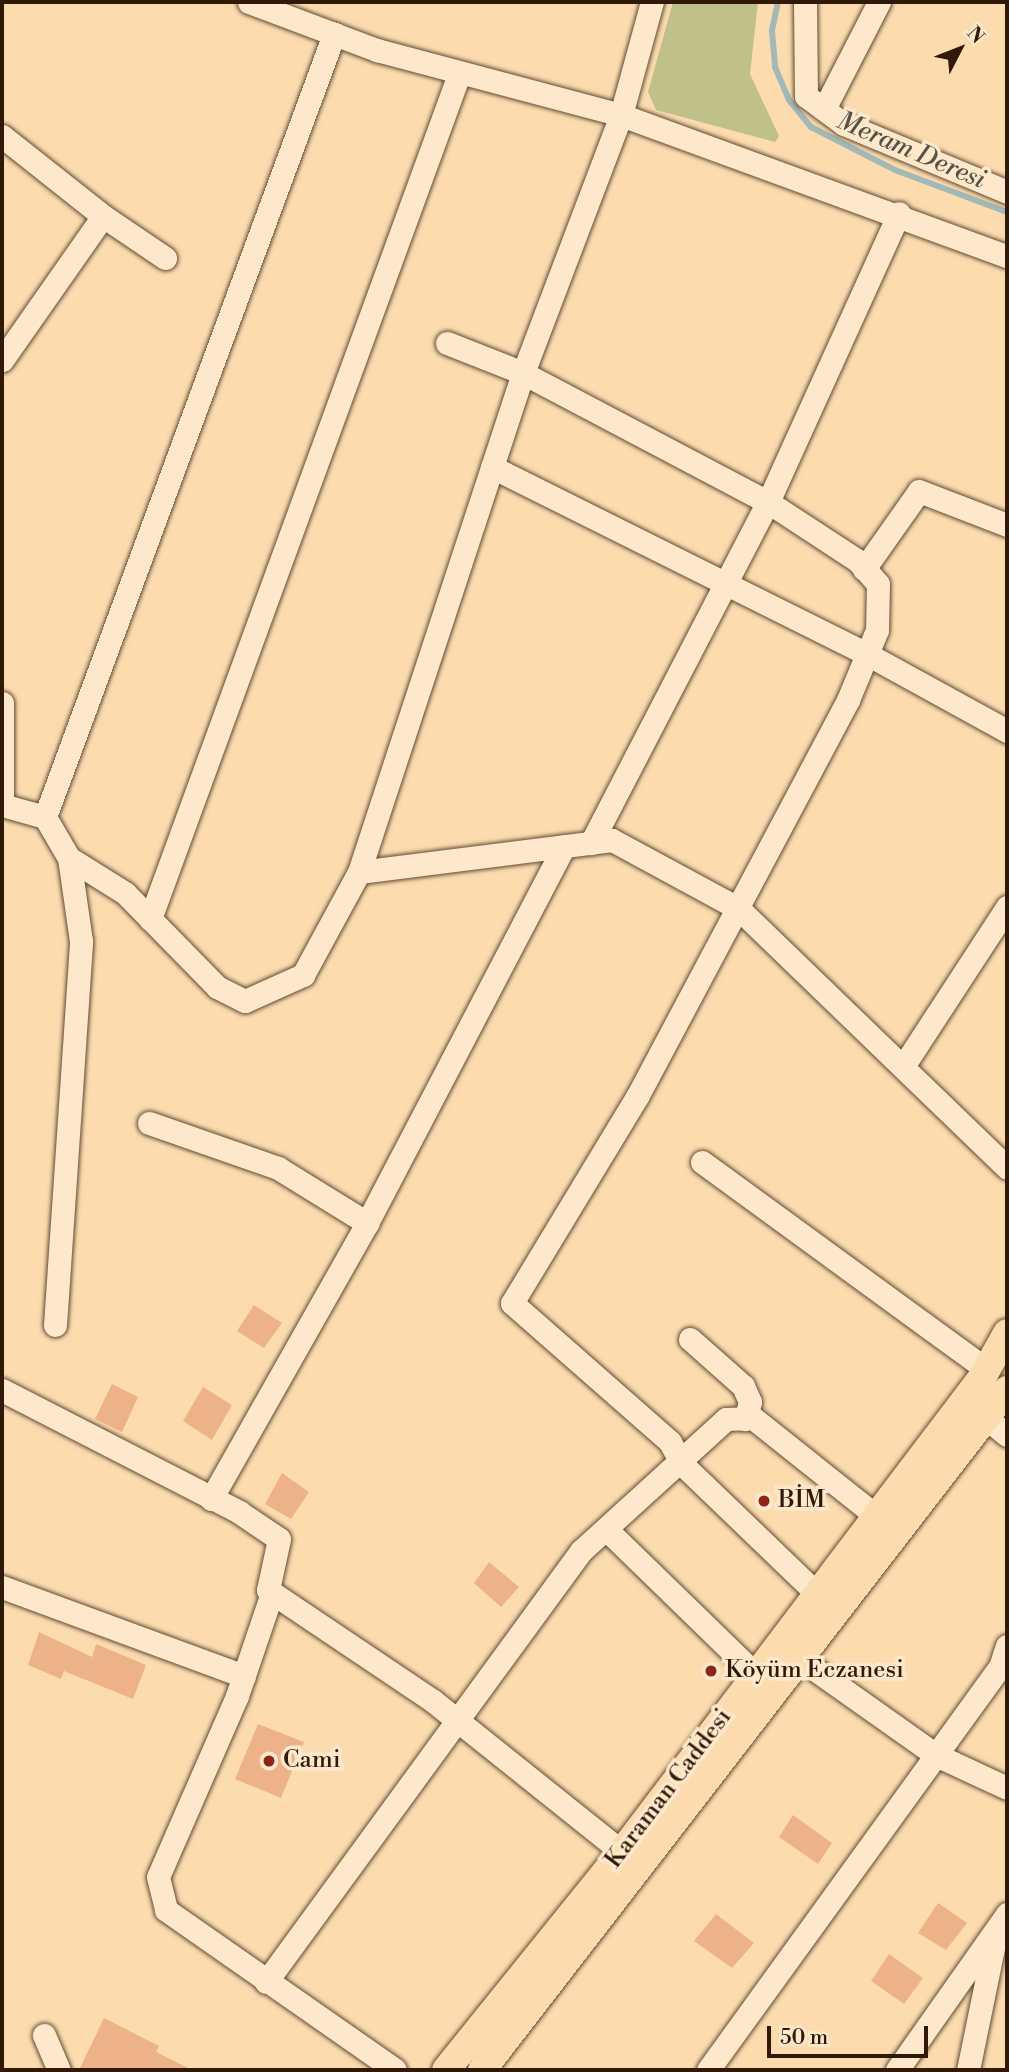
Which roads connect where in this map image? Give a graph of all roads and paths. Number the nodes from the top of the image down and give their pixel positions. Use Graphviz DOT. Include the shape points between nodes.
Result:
graph roads {
  1 [pos="652,2"];
  2 [pos="805,2"];
  3 [pos="253,3"];
  4 [pos="875,3"];
  5 [pos="334,34"];
  6 [pos="459,75"];
  7 [pos="824,109"];
  8 [pos="621,114"];
  9 [pos="2,136"];
  10 [pos="1007,192"];
  11 [pos="899,213"];
  12 [pos="103,216"];
  13 [pos="1007,256"];
  14 [pos="165,258"];
  15 [pos="447,343"];
  16 [pos="2,360"];
  17 [pos="523,373"];
  18 [pos="492,467"];
  19 [pos="768,502"];
  20 [pos="1006,522"];
  21 [pos="864,569"];
  22 [pos="726,584"];
  23 [pos="867,654"];
  24 [pos="2,704"];
  25 [pos="1007,732"];
  26 [pos="2,805"];
  27 [pos="45,817"];
  28 [pos="592,843"];
  29 [pos="564,846"];
  30 [pos="69,858"];
  31 [pos="359,872"];
  32 [pos="1007,907"];
  33 [pos="738,908"];
  34 [pos="150,919"];
  35 [pos="904,1065"];
  36 [pos="149,1123"];
  37 [pos="702,1162"];
  38 [pos="1007,1168"];
  39 [pos="367,1223"];
  40 [pos="55,1325"];
  41 [pos="1007,1333"];
  42 [pos="690,1339"];
  43 [pos="986,1369"];
  44 [pos="2,1390"];
  45 [pos="1007,1390"];
  46 [pos="745,1419"];
  47 [pos="997,1426"];
  48 [pos="681,1463"];
  49 [pos="211,1499"];
  50 [pos="876,1517"];
  51 [pos="607,1529"];
  52 [pos="2,1587"];
  53 [pos="272,1593"];
  54 [pos="817,1594"];
  55 [pos="1007,1646"];
  56 [pos="803,1661"];
  57 [pos="756,1675"];
  58 [pos="244,1676"];
  59 [pos="457,1724"];
  60 [pos="936,1755"];
  61 [pos="1007,1788"];
  62 [pos="622,1852"];
  63 [pos="1002,1922"];
  64 [pos="266,1982"];
  65 [pos="44,2035"];
  66 [pos="59,2070"];
  67 [pos="395,2070"];
  68 [pos="446,2070"];
  69 [pos="482,2070"];
  70 [pos="708,2070"];
  71 [pos="897,2070"];
  72 [pos="968,2070"];
  1 -- 8 [label="street"];
  2 -- 7 [label="street" via="806,96"];
  3 -- 5 [label="street"];
  4 -- 7 [label="street"];
  5 -- 6 [label="street"];
  5 -- 27 [label="street"];
  6 -- 8 [label="street"];
  6 -- 34 [label="street"];
  7 -- 10 [label="street" via="844,124"];
  8 -- 11 [label="street"];
  8 -- 17 [label="street"];
  9 -- 12 [label="street"];
  11 -- 13 [label="street"];
  11 -- 19 [label="street"];
  12 -- 14 [label="street"];
  12 -- 16 [label="street"];
  15 -- 17 [label="street"];
  17 -- 18 [label="street"];
  17 -- 19 [label="street"];
  18 -- 22 [label="street"];
  18 -- 31 [label="street"];
  19 -- 21 [label="street"];
  19 -- 22 [label="street"];
  20 -- 21 [label="street" via="919,491"];
  21 -- 23 [label="street" via="878,584 877,630"];
  22 -- 23 [label="street"];
  22 -- 28 [label="street"];
  23 -- 25 [label="street"];
  23 -- 33 [label="street"];
  24 -- 26 [label="street"];
  26 -- 27 [label="street"];
  27 -- 30 [label="street"];
  28 -- 29 [label="street"];
  28 -- 33 [label="street" via="612,840"];
  29 -- 31 [label="street"];
  29 -- 39 [label="street"];
  30 -- 34 [label="street" via="125,893"];
  30 -- 40 [label="street" via="80,941"];
  31 -- 34 [label="street" via="303,975 246,1001 217,987"];
  32 -- 35 [label="street"];
  33 -- 35 [label="street"];
  33 -- 48 [label="street" via="638,1096 512,1303 670,1442"];
  35 -- 38 [label="street"];
  36 -- 39 [label="street" via="278,1168"];
  37 -- 43 [label="street"];
  39 -- 49 [label="street"];
  41 -- 43 [label="main road, Karaman Caddesi"];
  42 -- 46 [label="street" via="743,1386 750,1402"];
  43 -- 50 [label="main road, Karaman Caddesi"];
  44 -- 49 [label="street"];
  45 -- 47 [label="main road, Karaman Caddesi"];
  46 -- 48 [label="street" via="726,1419"];
  46 -- 50 [label="street"];
  47 -- 56 [label="main road, Karaman Caddesi"];
  48 -- 51 [label="street"];
  48 -- 54 [label="street"];
  49 -- 53 [label="street" via="279,1539"];
  50 -- 54 [label="main road, Karaman Caddesi"];
  51 -- 57 [label="street"];
  51 -- 59 [label="street" via="582,1551"];
  52 -- 58 [label="street"];
  53 -- 58 [label="street"];
  53 -- 59 [label="street"];
  54 -- 57 [label="main road, Karaman Caddesi"];
  55 -- 60 [label="street" via="1000,1667"];
  56 -- 60 [label="street"];
  56 -- 69 [label="main road, Karaman Caddesi"];
  57 -- 62 [label="main road, Karaman Caddesi"];
  58 -- 64 [label="street" via="158,1877 166,1910"];
  59 -- 62 [label="street"];
  59 -- 64 [label="street"];
  60 -- 61 [label="street"];
  60 -- 70 [label="street"];
  62 -- 68 [label="main road, Karaman Caddesi"];
  63 -- 71 [label="street"];
  63 -- 72 [label="street"];
  64 -- 67 [label="street"];
  65 -- 66 [label="street"];
}
